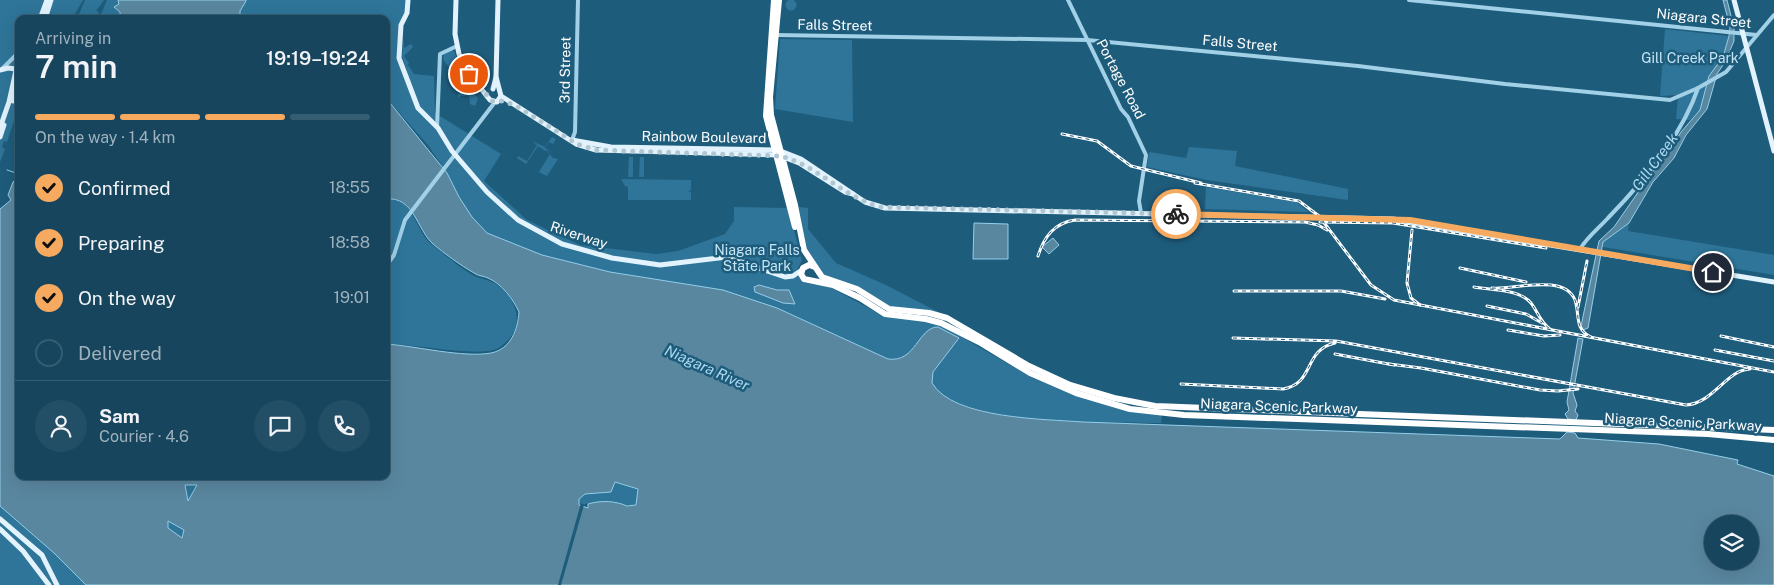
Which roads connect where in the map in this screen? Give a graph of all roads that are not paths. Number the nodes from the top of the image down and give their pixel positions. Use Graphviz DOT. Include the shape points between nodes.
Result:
graph roads {
  1 [pos="46,0"];
  2 [pos="51,0"];
  3 [pos="408,0"];
  4 [pos="456,0"];
  5 [pos="498,0"];
  6 [pos="578,0"];
  7 [pos="774,0"];
  8 [pos="779,0"];
  9 [pos="1068,0"];
  10 [pos="1409,0"];
  11 [pos="1734,0"];
  12 [pos="41,15"];
  13 [pos="46,15"];
  14 [pos="1774,15"];
  15 [pos="1742,34"];
  16 [pos="776,35"];
  17 [pos="1757,35"];
  18 [pos="1087,40"];
  19 [pos="457,46"];
  20 [pos="1746,48"];
  21 [pos="15,56"];
  22 [pos="1,70"];
  23 [pos="15,70"];
  24 [pos="15,74"];
  25 [pos="13,78"];
  26 [pos="15,85"];
  27 [pos="1698,88"];
  28 [pos="494,95"];
  29 [pos="438,112"];
  30 [pos="427,119"];
  31 [pos="0,128"];
  32 [pos="438,128"];
  33 [pos="0,137"];
  34 [pos="572,140"];
  35 [pos="1774,151"];
  36 [pos="778,153"];
  37 [pos="1141,213"];
  38 [pos="1580,249"];
  39 [pos="390,260"];
  40 [pos="816,268"];
  41 [pos="802,269"];
  42 [pos="811,281"];
  43 [pos="1774,282"];
  44 [pos="1567,426"];
  45 [pos="1577,426"];
  46 [pos="1774,430"];
  47 [pos="1774,440"];
  48 [pos="0,519"];
  49 [pos="0,529"];
  50 [pos="40,554"];
  51 [pos="29,560"];
  52 [pos="48,585"];
  53 [pos="57,585"];
  1 -- 12 [label="main road"];
  2 -- 13 [label="main road"];
  3 -- 30 [label="main road, Riverway" via="399,56 418,108"];
  4 -- 19 [label="main road, Rainbow Boulevard"];
  5 -- 28 [label="main road"];
  6 -- 34 [label="street, 3rd Street" via="575,132"];
  7 -- 36 [label="highway" via="765,107"];
  8 -- 16 [label="highway"];
  9 -- 18 [label="street, Portage Road"];
  10 -- 15 [label="street, Niagara Street"];
  11 -- 15 [label="main road"];
  14 -- 17 [label="street, Falls Street"];
  15 -- 17 [label="street, Niagara Street"];
  15 -- 20 [label="main road"];
  16 -- 18 [label="street, Falls Street"];
  16 -- 36 [label="highway" via="770,106"];
  17 -- 20 [label="street, Falls Street"];
  18 -- 27 [label="street, Falls Street" via="1670,100"];
  18 -- 37 [label="street, Portage Road" via="1146,151 1139,201"];
  19 -- 28 [label="main road, Rainbow Boulevard" via="464,66 480,85"];
  19 -- 29 [label="street" via="440,54"];
  20 -- 27 [label="street, Falls Street" via="1726,72"];
  20 -- 35 [label="main road"];
  21 -- 22 [label="street"];
  22 -- 23 [label="main road"];
  22 -- 25 [label="main road" via="10,71"];
  24 -- 25 [label="main road"];
  25 -- 31 [label="main road"];
  26 -- 33 [label="main road"];
  27 -- 38 [label="street" via="1693,104 1668,147 1607,219 1587,237"];
  28 -- 34 [label="main road, Rainbow Boulevard"];
  28 -- 39 [label="street" via="462,147 408,215"];
  29 -- 30 [label="street"];
  29 -- 32 [label="street"];
  30 -- 32 [label="main road, Riverway"];
  32 -- 41 [label="main road, Riverway" via="452,151 500,206 525,226 557,243 647,264 674,265 724,256 785,277 794,276"];
  34 -- 36 [label="main road, Rainbow Boulevard" via="611,147"];
  36 -- 37 [label="main road, Rainbow Boulevard" via="801,159 872,205 887,208"];
  36 -- 40 [label="highway" via="795,205 801,241 807,257"];
  36 -- 41 [label="highway" via="804,259"];
  37 -- 38 [label="main road, Rainbow Boulevard" via="1393,218"];
  38 -- 43 [label="main road, Rainbow Boulevard"];
  40 -- 41 [label="highway" via="809,265"];
  40 -- 42 [label="highway" via="817,276"];
  40 -- 44 [label="highway, Niagara Scenic Parkway" via="824,279 858,290 884,307 942,316 1044,374 1125,401 1192,409"];
  41 -- 42 [label="highway" via="803,278"];
  42 -- 44 [label="highway, Niagara Scenic Parkway" via="831,284 886,315 924,318 941,323 1047,382 1130,408 1184,415"];
  44 -- 45 [label="highway, Niagara Scenic Parkway"];
  45 -- 46 [label="highway, Niagara Scenic Parkway"];
  45 -- 47 [label="highway, Niagara Scenic Parkway"];
  48 -- 50 [label="main road"];
  49 -- 51 [label="main road"];
  50 -- 51 [label="main road" via="38,560"];
  50 -- 53 [label="main road"];
  51 -- 52 [label="main road"];
}
